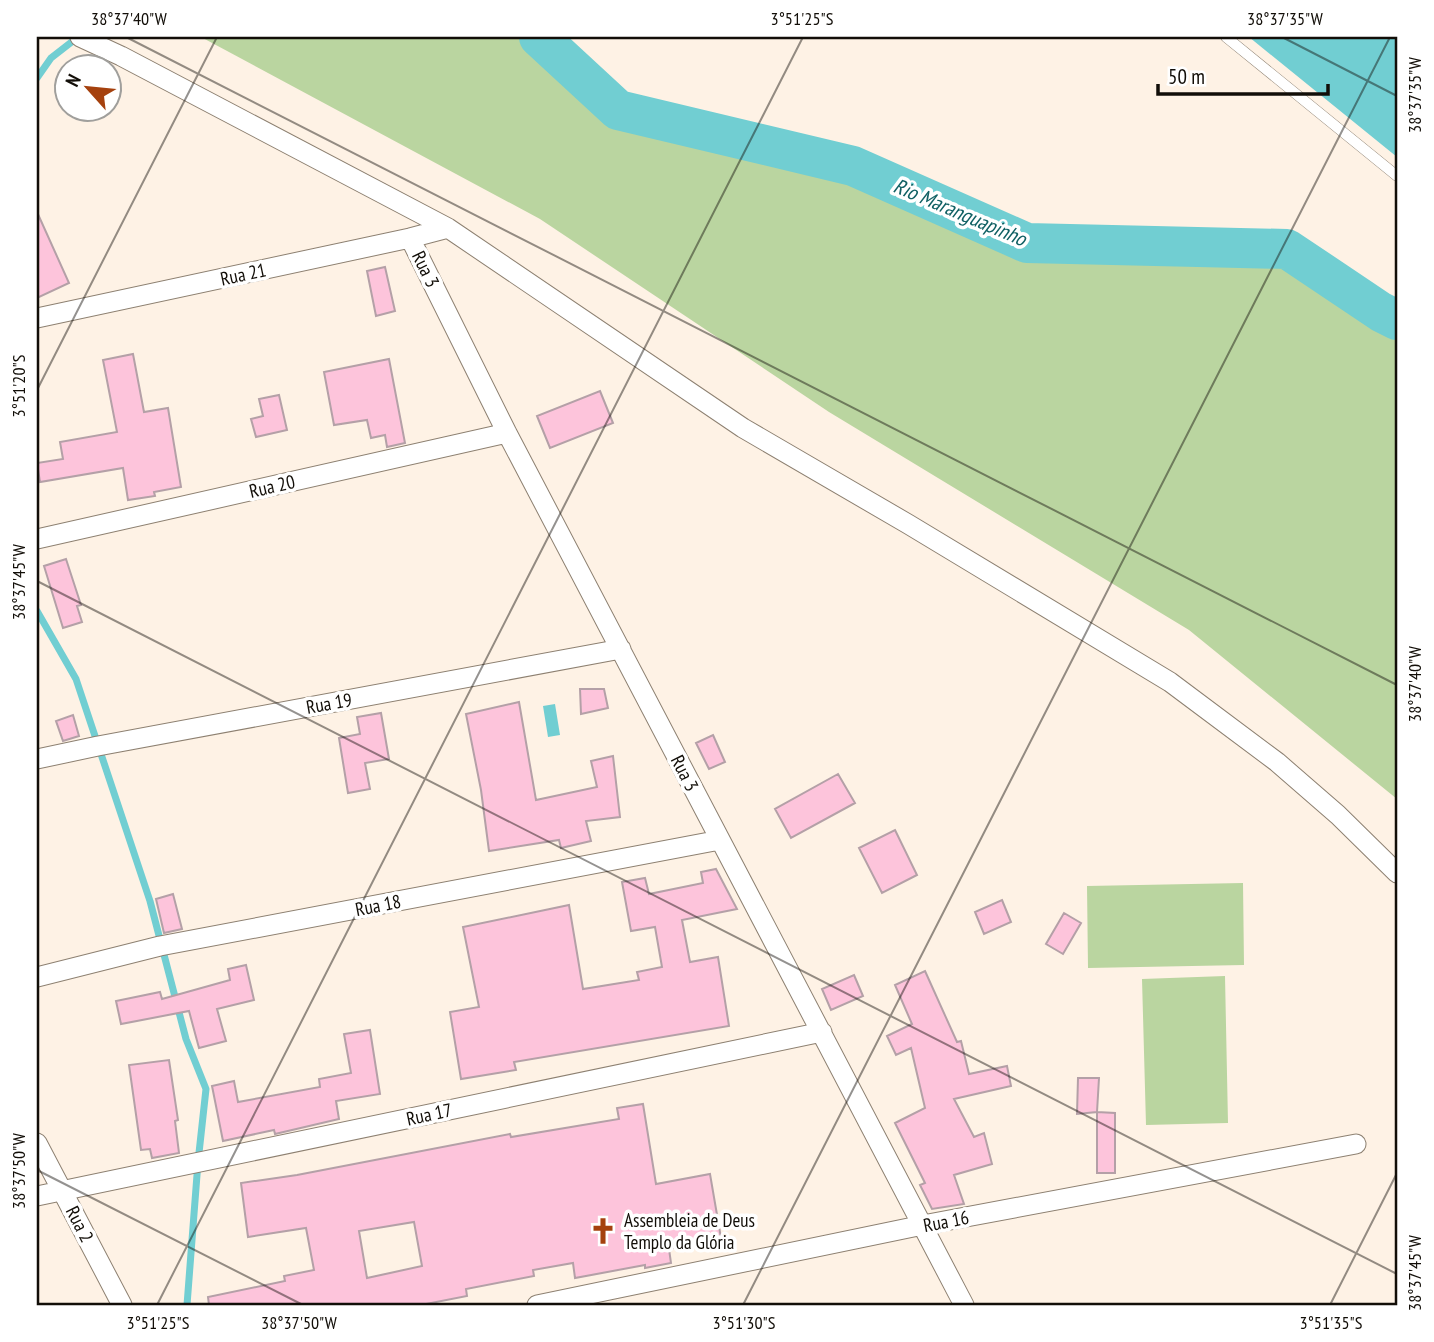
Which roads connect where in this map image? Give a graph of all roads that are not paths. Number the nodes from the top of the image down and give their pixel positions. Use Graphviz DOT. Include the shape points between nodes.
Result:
graph roads {
  1 [pos="80,37"];
  2 [pos="1226,37"];
  3 [pos="1397,176"];
  4 [pos="448,228"];
  5 [pos="411,238"];
  6 [pos="37,318"];
  7 [pos="507,433"];
  8 [pos="37,539"];
  9 [pos="621,649"];
  10 [pos="37,759"];
  11 [pos="720,840"];
  12 [pos="1397,873"];
  13 [pos="37,977"];
  14 [pos="822,1032"];
  15 [pos="37,1143"];
  16 [pos="1356,1144"];
  17 [pos="63,1191"];
  18 [pos="37,1196"];
  19 [pos="923,1225"];
  20 [pos="122,1305"];
  21 [pos="537,1305"];
  22 [pos="964,1305"];
  1 -- 4 [label="street"];
  2 -- 3 [label="lane"];
  4 -- 5 [label="street, Rua 21"];
  4 -- 12 [label="street" via="743,428 1170,682 1278,762"];
  5 -- 6 [label="street, Rua 21"];
  5 -- 7 [label="street, Rua 3"];
  7 -- 8 [label="street, Rua 20"];
  7 -- 9 [label="street, Rua 3"];
  9 -- 10 [label="street, Rua 19"];
  9 -- 11 [label="street, Rua 3"];
  11 -- 13 [label="street, Rua 18" via="160,946"];
  11 -- 14 [label="street, Rua 3"];
  14 -- 17 [label="street, Rua 17"];
  14 -- 19 [label="street, Rua 3"];
  15 -- 17 [label="street, Rua 2"];
  16 -- 19 [label="street, Rua 16"];
  17 -- 18 [label="street, Rua 17"];
  17 -- 20 [label="street, Rua 2"];
  19 -- 21 [label="street, Rua 16"];
  19 -- 22 [label="street, Rua 3"];
}
